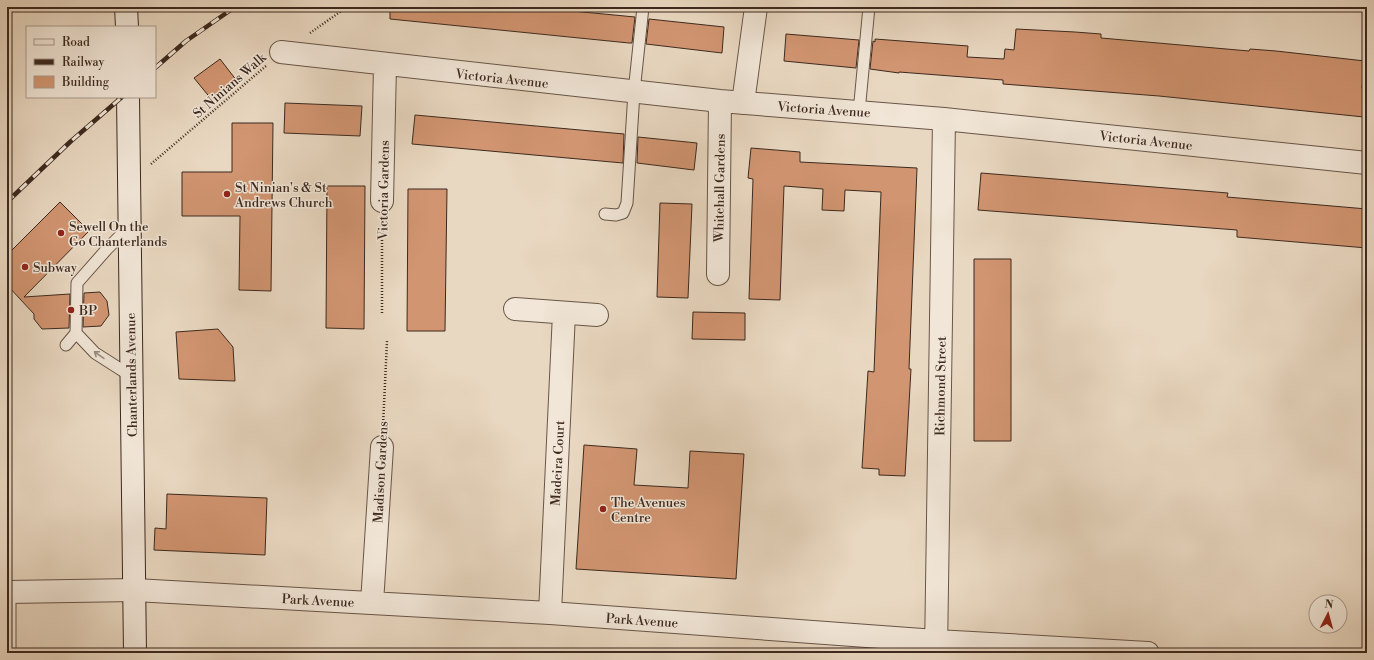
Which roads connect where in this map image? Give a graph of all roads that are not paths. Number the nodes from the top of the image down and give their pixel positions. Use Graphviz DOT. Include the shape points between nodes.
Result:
graph roads {
  1 [pos="126,7"];
  2 [pos="642,7"];
  3 [pos="756,7"];
  4 [pos="869,7"];
  5 [pos="126,26"];
  6 [pos="281,52"];
  7 [pos="385,65"];
  8 [pos="634,92"];
  9 [pos="128,98"];
  10 [pos="720,101"];
  11 [pos="743,103"];
  12 [pos="859,112"];
  13 [pos="944,119"];
  14 [pos="1367,164"];
  15 [pos="382,202"];
  16 [pos="605,214"];
  17 [pos="129,227"];
  18 [pos="718,274"];
  19 [pos="515,309"];
  20 [pos="564,313"];
  21 [pos="596,315"];
  22 [pos="76,333"];
  23 [pos="66,345"];
  24 [pos="131,376"];
  25 [pos="382,447"];
  26 [pos="135,590"];
  27 [pos="9,592"];
  28 [pos="372,603"];
  29 [pos="550,613"];
  30 [pos="936,647"];
  31 [pos="10,653"];
  32 [pos="135,653"];
  33 [pos="1148,653"];
  1 -- 5 [label="street"];
  2 -- 8 [label="lane"];
  3 -- 11 [label="street"];
  4 -- 12 [label="lane"];
  6 -- 7 [label="street, Victoria Avenue"];
  7 -- 8 [label="street, Victoria Avenue"];
  7 -- 15 [label="street, Victoria Gardens"];
  8 -- 10 [label="street, Victoria Avenue"];
  8 -- 16 [label="lane" via="627,203 624,213"];
  9 -- 17 [label="street, Chanterlands Avenue"];
  10 -- 11 [label="street, Victoria Avenue"];
  10 -- 18 [label="street, Whitehall Gardens"];
  11 -- 12 [label="street, Victoria Avenue"];
  12 -- 13 [label="street, Victoria Avenue"];
  13 -- 14 [label="street, Victoria Avenue"];
  13 -- 30 [label="street, Richmond Street"];
  17 -- 22 [label="lane" via="77,283"];
  17 -- 24 [label="street, Chanterlands Avenue"];
  19 -- 20 [label="street"];
  20 -- 21 [label="street"];
  20 -- 29 [label="street, Madeira Court"];
  22 -- 23 [label="lane"];
  24 -- 22 [label="lane, one-way" via="95,353"];
  24 -- 26 [label="street, Chanterlands Avenue"];
  25 -- 28 [label="street, Madison Gardens"];
  26 -- 27 [label="street, Park Avenue"];
  26 -- 28 [label="street, Park Avenue"];
  26 -- 32 [label="street, Chanterlands Avenue"];
  27 -- 31 [label="lane"];
  28 -- 29 [label="street, Park Avenue"];
  29 -- 30 [label="street, Park Avenue"];
  30 -- 33 [label="street, Park Avenue"];
}
